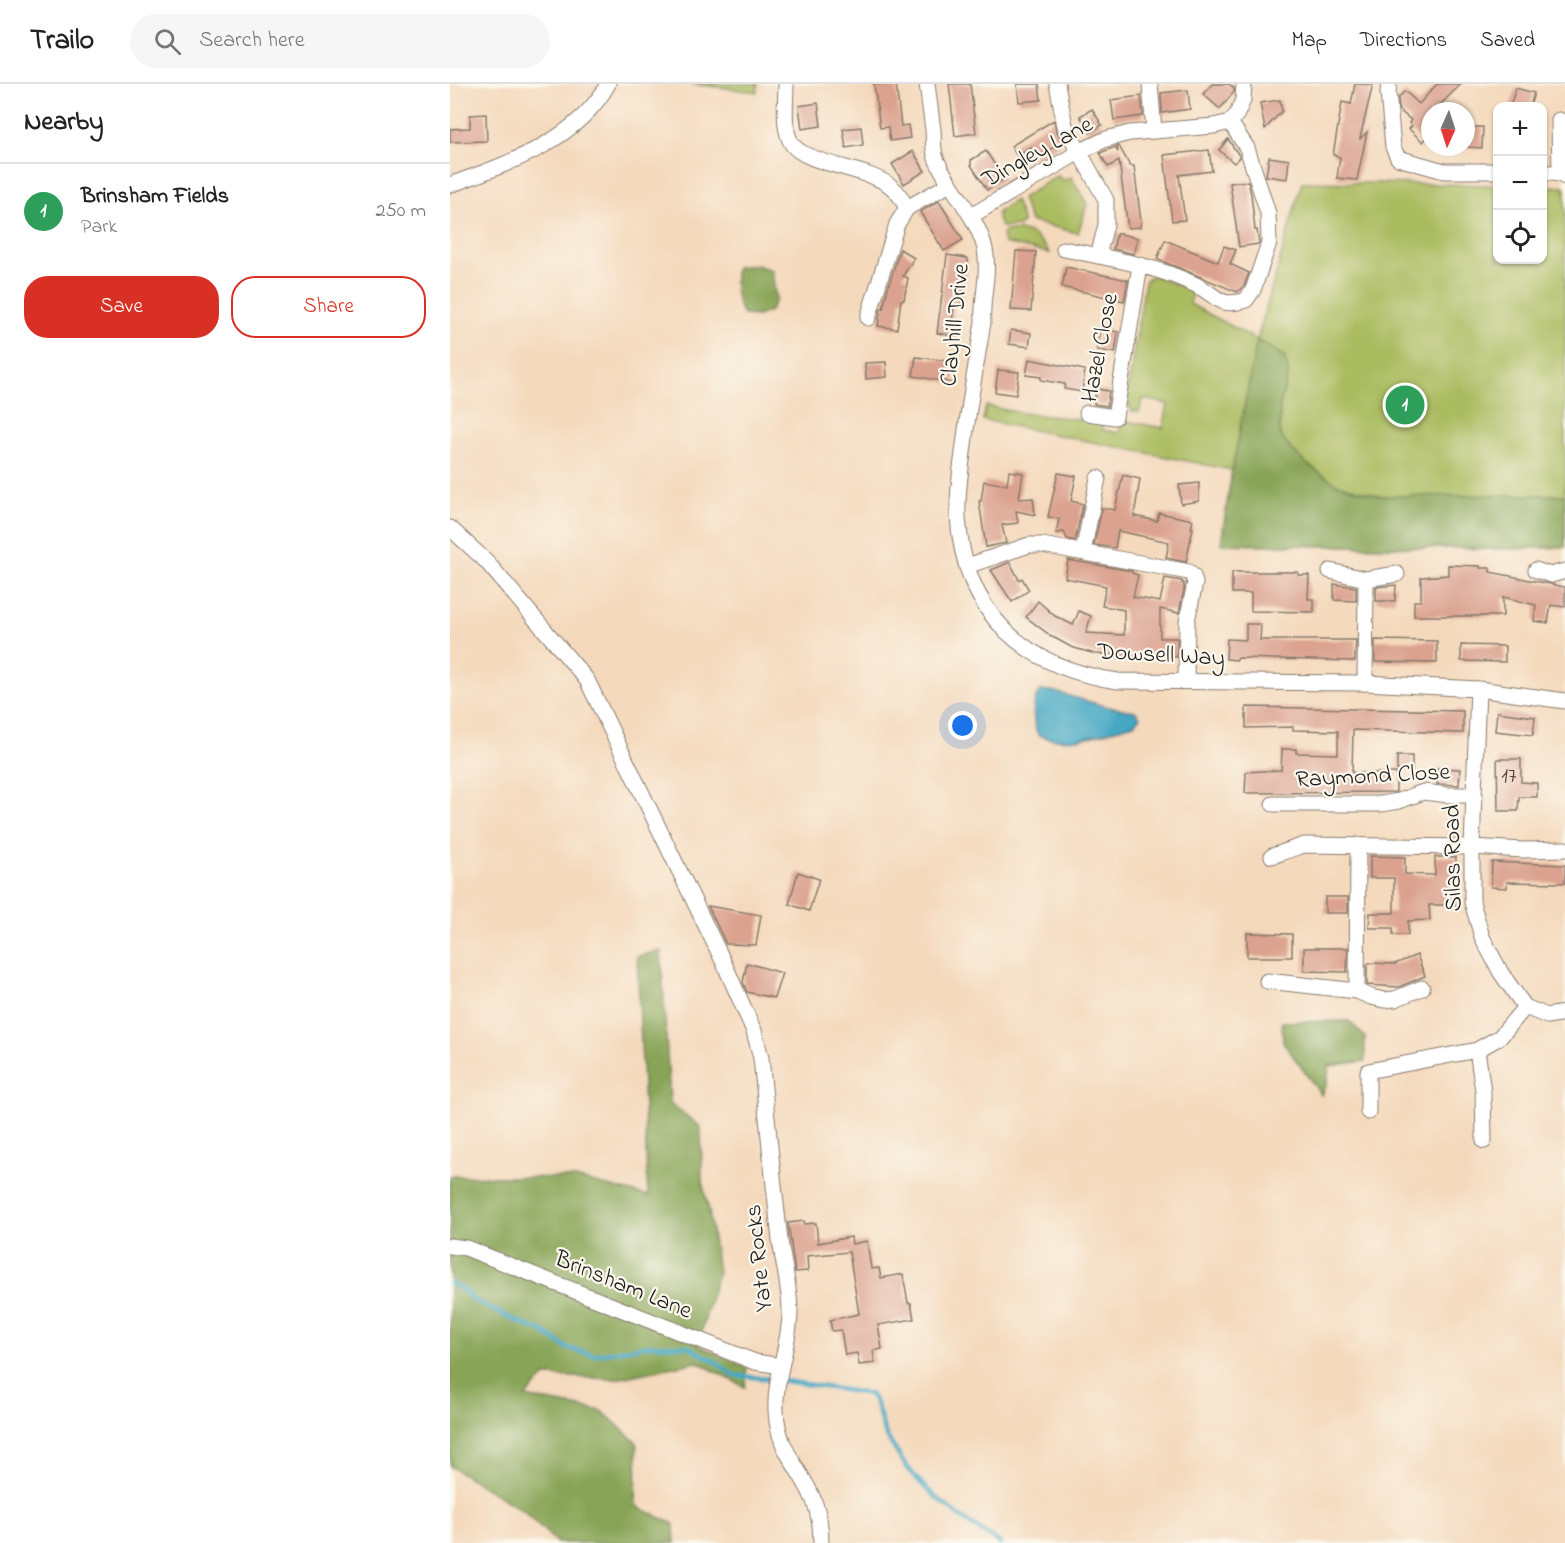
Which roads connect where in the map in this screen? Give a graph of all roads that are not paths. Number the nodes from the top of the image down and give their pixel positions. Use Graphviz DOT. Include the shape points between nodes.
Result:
graph roads {
  1 [pos="608,84"];
  2 [pos="786,84"];
  3 [pos="927,84"];
  4 [pos="1057,84"];
  5 [pos="1150,84"];
  6 [pos="1244,84"];
  7 [pos="1389,84"];
  8 [pos="1559,120"];
  9 [pos="1230,122"];
  10 [pos="1154,130"];
  11 [pos="1079,152"];
  12 [pos="1493,171"];
  13 [pos="1547,173"];
  14 [pos="1563,175"];
  15 [pos="950,184"];
  16 [pos="450,185"];
  17 [pos="907,208"];
  18 [pos="970,216"];
  19 [pos="1064,249"];
  20 [pos="1098,256"];
  21 [pos="1140,266"];
  22 [pos="868,318"];
  23 [pos="970,405"];
  24 [pos="1087,413"];
  25 [pos="1098,478"];
  26 [pos="450,528"];
  27 [pos="1083,552"];
  28 [pos="967,566"];
  29 [pos="1536,570"];
  30 [pos="1330,571"];
  31 [pos="1565,571"];
  32 [pos="1397,574"];
  33 [pos="1366,579"];
  34 [pos="1186,681"];
  35 [pos="1365,683"];
  36 [pos="1478,689"];
  37 [pos="1565,700"];
  38 [pos="1475,795"];
  39 [pos="1273,804"];
  40 [pos="1358,845"];
  41 [pos="1472,847"];
  42 [pos="1565,849"];
  43 [pos="1272,856"];
  44 [pos="1268,981"];
  45 [pos="1422,988"];
  46 [pos="1357,991"];
  47 [pos="1525,1007"];
  48 [pos="1565,1013"];
  49 [pos="1477,1050"];
  50 [pos="1368,1112"];
  51 [pos="1484,1141"];
  52 [pos="450,1246"];
  53 [pos="781,1366"];
  54 [pos="821,1543"];
  1 -- 16 [label="street" via="591,109 563,133 518,159"];
  2 -- 17 [label="street" via="787,128 792,145 808,156 881,179 896,190"];
  3 -- 15 [label="street, Clayhill Drive" via="932,147"];
  4 -- 11 [label="street" via="1065,126"];
  5 -- 10 [label="street"];
  6 -- 9 [label="street" via="1243,100"];
  7 -- 12 [label="street" via="1393,147 1398,158 1444,171"];
  8 -- 14 [label="street"];
  9 -- 10 [label="street, Dingley Lane"];
  9 -- 21 [label="street" via="1247,148 1268,213 1269,243 1253,290 1246,300 1227,304 1198,285"];
  10 -- 11 [label="street, Dingley Lane" via="1106,139"];
  11 -- 18 [label="street, Dingley Lane"];
  11 -- 20 [label="street" via="1106,200 1107,225"];
  13 -- 14 [label="street"];
  15 -- 17 [label="street"];
  15 -- 18 [label="street, Clayhill Drive"];
  17 -- 22 [label="street" via="891,239"];
  18 -- 23 [label="street, Clayhill Drive" via="980,233 987,272"];
  19 -- 20 [label="street"];
  20 -- 21 [label="street"];
  21 -- 24 [label="street, Hazel Close" via="1115,417"];
  23 -- 28 [label="street, Dowsell Way" via="958,515"];
  25 -- 27 [label="street"];
  26 -- 53 [label="street, Yate Rocks" via="486,561 586,680 754,1031 761,1058 790,1313"];
  27 -- 28 [label="street" via="1029,545"];
  27 -- 34 [label="street" via="1189,572 1193,576"];
  28 -- 34 [label="street, Dowsell Way" via="993,619 1012,638 1048,661 1070,671 1118,681"];
  29 -- 31 [label="street" via="1551,575"];
  30 -- 33 [label="street"];
  32 -- 33 [label="street"];
  33 -- 35 [label="street"];
  34 -- 35 [label="street, Dowsell Way"];
  35 -- 36 [label="street, Dowsell Way"];
  36 -- 37 [label="street, Dowsell Way"];
  36 -- 38 [label="street, Silas Road"];
  38 -- 39 [label="street, Raymond Close" via="1423,792 1381,804"];
  38 -- 41 [label="street, Silas Road"];
  40 -- 41 [label="street"];
  40 -- 43 [label="street" via="1304,845"];
  40 -- 46 [label="street"];
  41 -- 42 [label="street"];
  41 -- 47 [label="street, Silas Road" via="1472,902 1482,937"];
  44 -- 46 [label="street"];
  45 -- 46 [label="street" via="1384,1000"];
  47 -- 48 [label="street" via="1547,1016"];
  47 -- 49 [label="street" via="1500,1037"];
  49 -- 50 [label="street" via="1368,1071"];
  49 -- 51 [label="street"];
  52 -- 53 [label="street, Brinsham Lane" via="466,1248 755,1362"];
  53 -- 54 [label="street, Yate Rocks" via="776,1410 779,1433 810,1491"];
}
